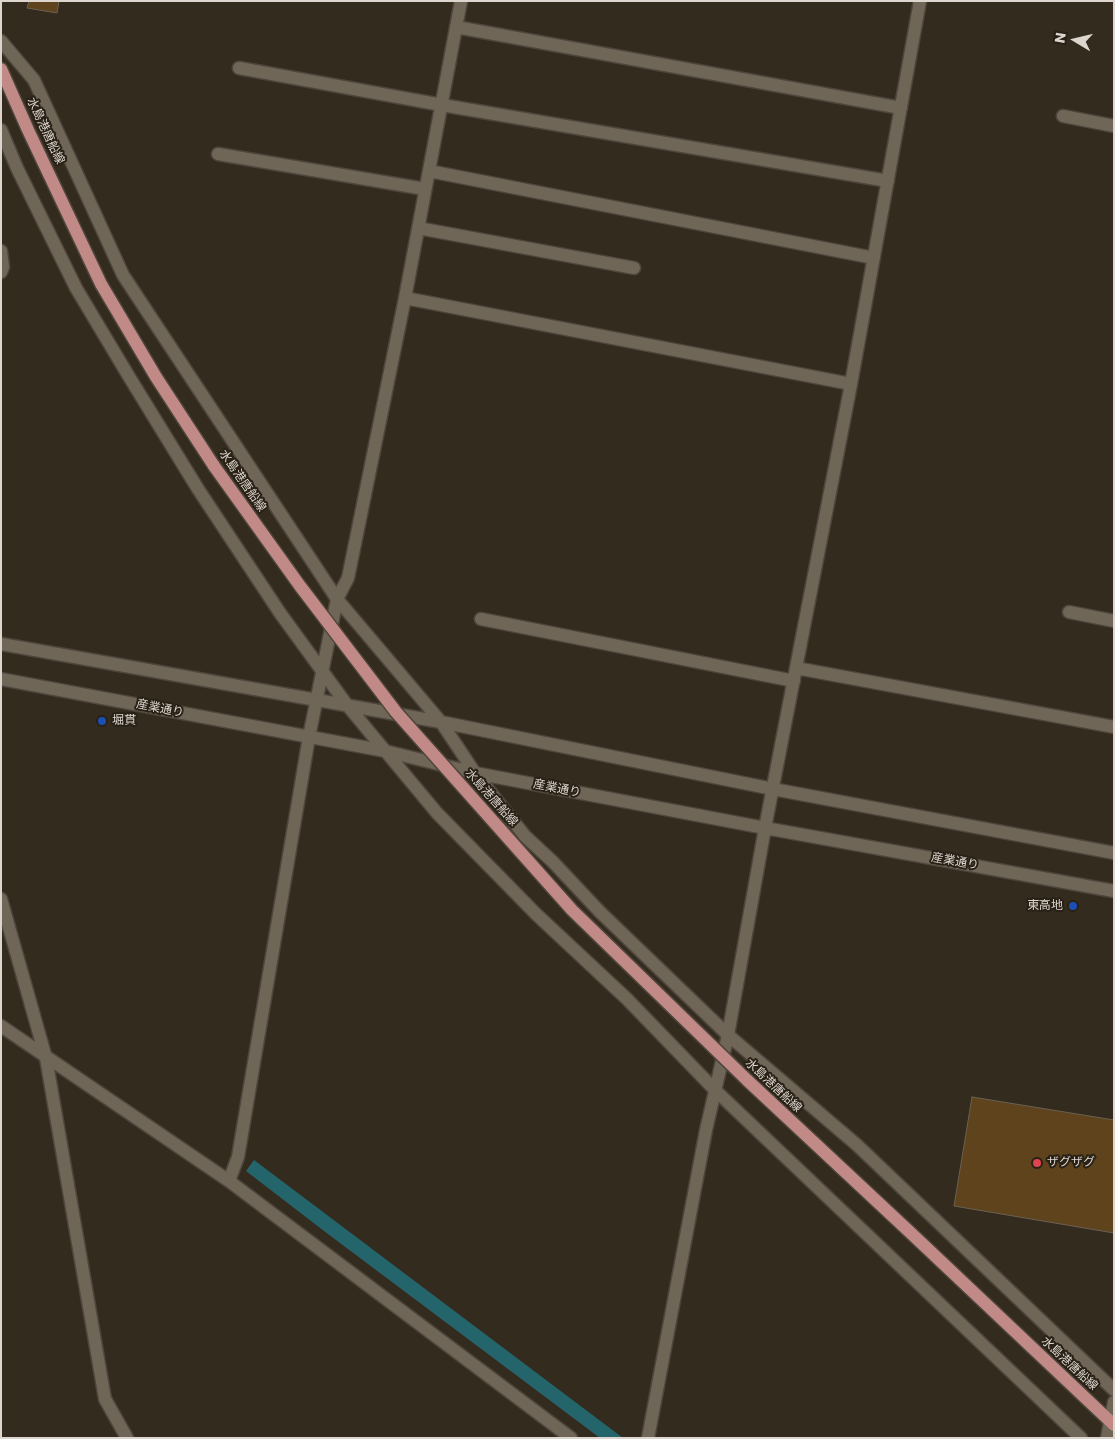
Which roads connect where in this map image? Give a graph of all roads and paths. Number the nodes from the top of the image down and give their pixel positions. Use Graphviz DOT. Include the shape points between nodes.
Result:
graph roads {
  1 [pos="461,1"];
  2 [pos="920,1"];
  3 [pos="456,27"];
  4 [pos="1,41"];
  5 [pos="239,68"];
  6 [pos="1,69"];
  7 [pos="442,105"];
  8 [pos="900,108"];
  9 [pos="1063,116"];
  10 [pos="1114,126"];
  11 [pos="1,130"];
  12 [pos="218,154"];
  13 [pos="429,171"];
  14 [pos="888,181"];
  15 [pos="425,189"];
  16 [pos="418,228"];
  17 [pos="1,252"];
  18 [pos="874,258"];
  19 [pos="634,268"];
  20 [pos="1,272"];
  21 [pos="405,298"];
  22 [pos="851,384"];
  23 [pos="337,599"];
  24 [pos="1069,612"];
  25 [pos="481,618"];
  26 [pos="1114,621"];
  27 [pos="1,644"];
  28 [pos="796,668"];
  29 [pos="323,672"];
  30 [pos="1,679"];
  31 [pos="794,681"];
  32 [pos="317,700"];
  33 [pos="347,705"];
  34 [pos="441,722"];
  35 [pos="1114,727"];
  36 [pos="309,737"];
  37 [pos="385,751"];
  38 [pos="475,773"];
  39 [pos="773,789"];
  40 [pos="765,828"];
  41 [pos="1114,853"];
  42 [pos="1114,891"];
  43 [pos="1,899"];
  44 [pos="1,1026"];
  45 [pos="728,1035"];
  46 [pos="46,1058"];
  47 [pos="716,1091"];
  48 [pos="229,1181"];
  49 [pos="1114,1390"];
  50 [pos="1114,1402"];
  51 [pos="1112,1424"];
  52 [pos="127,1438"];
  53 [pos="570,1438"];
  54 [pos="648,1438"];
  55 [pos="1081,1438"];
  56 [pos="1107,1438"];
  1 -- 3 [label="street"];
  2 -- 8 [label="street"];
  3 -- 7 [label="street"];
  3 -- 8 [label="street"];
  4 -- 23 [label="street" via="34,80 123,275"];
  5 -- 7 [label="street"];
  6 -- 51 [label="main road, 水島港唐船線, bridge" via="101,284 156,378 300,586 396,712 572,910 746,1080"];
  7 -- 13 [label="street"];
  7 -- 14 [label="street"];
  8 -- 14 [label="street"];
  9 -- 10 [label="street"];
  11 -- 29 [label="street" via="76,288 198,489"];
  12 -- 15 [label="street"];
  13 -- 15 [label="street"];
  13 -- 18 [label="street"];
  14 -- 18 [label="street"];
  15 -- 16 [label="street"];
  16 -- 19 [label="street"];
  16 -- 21 [label="street"];
  17 -- 20 [label="street"];
  18 -- 22 [label="street"];
  21 -- 22 [label="street"];
  21 -- 23 [label="street" via="348,578"];
  22 -- 28 [label="street"];
  23 -- 29 [label="street"];
  23 -- 34 [label="street"];
  24 -- 26 [label="street"];
  25 -- 31 [label="street"];
  27 -- 32 [label="street"];
  28 -- 31 [label="street"];
  28 -- 35 [label="street"];
  29 -- 32 [label="street"];
  29 -- 33 [label="street"];
  30 -- 36 [label="street, 産業通り"];
  31 -- 39 [label="street"];
  32 -- 33 [label="street"];
  32 -- 36 [label="street"];
  33 -- 34 [label="street"];
  33 -- 37 [label="street"];
  34 -- 38 [label="street"];
  34 -- 39 [label="street"];
  36 -- 37 [label="street, 産業通り"];
  36 -- 48 [label="street" via="238,1157"];
  37 -- 38 [label="street, 産業通り"];
  37 -- 47 [label="street" via="437,813"];
  38 -- 40 [label="street, 産業通り"];
  38 -- 45 [label="street" via="525,836"];
  39 -- 40 [label="street"];
  39 -- 41 [label="street"];
  40 -- 42 [label="street, 産業通り"];
  40 -- 45 [label="street"];
  43 -- 46 [label="street"];
  44 -- 46 [label="street"];
  45 -- 47 [label="street"];
  45 -- 49 [label="street" via="857,1145"];
  46 -- 48 [label="street"];
  46 -- 52 [label="street" via="105,1399"];
  47 -- 54 [label="street"];
  47 -- 55 [label="street"];
  48 -- 53 [label="street"];
  50 -- 51 [label="street"];
  51 -- 56 [label="street"];
}
